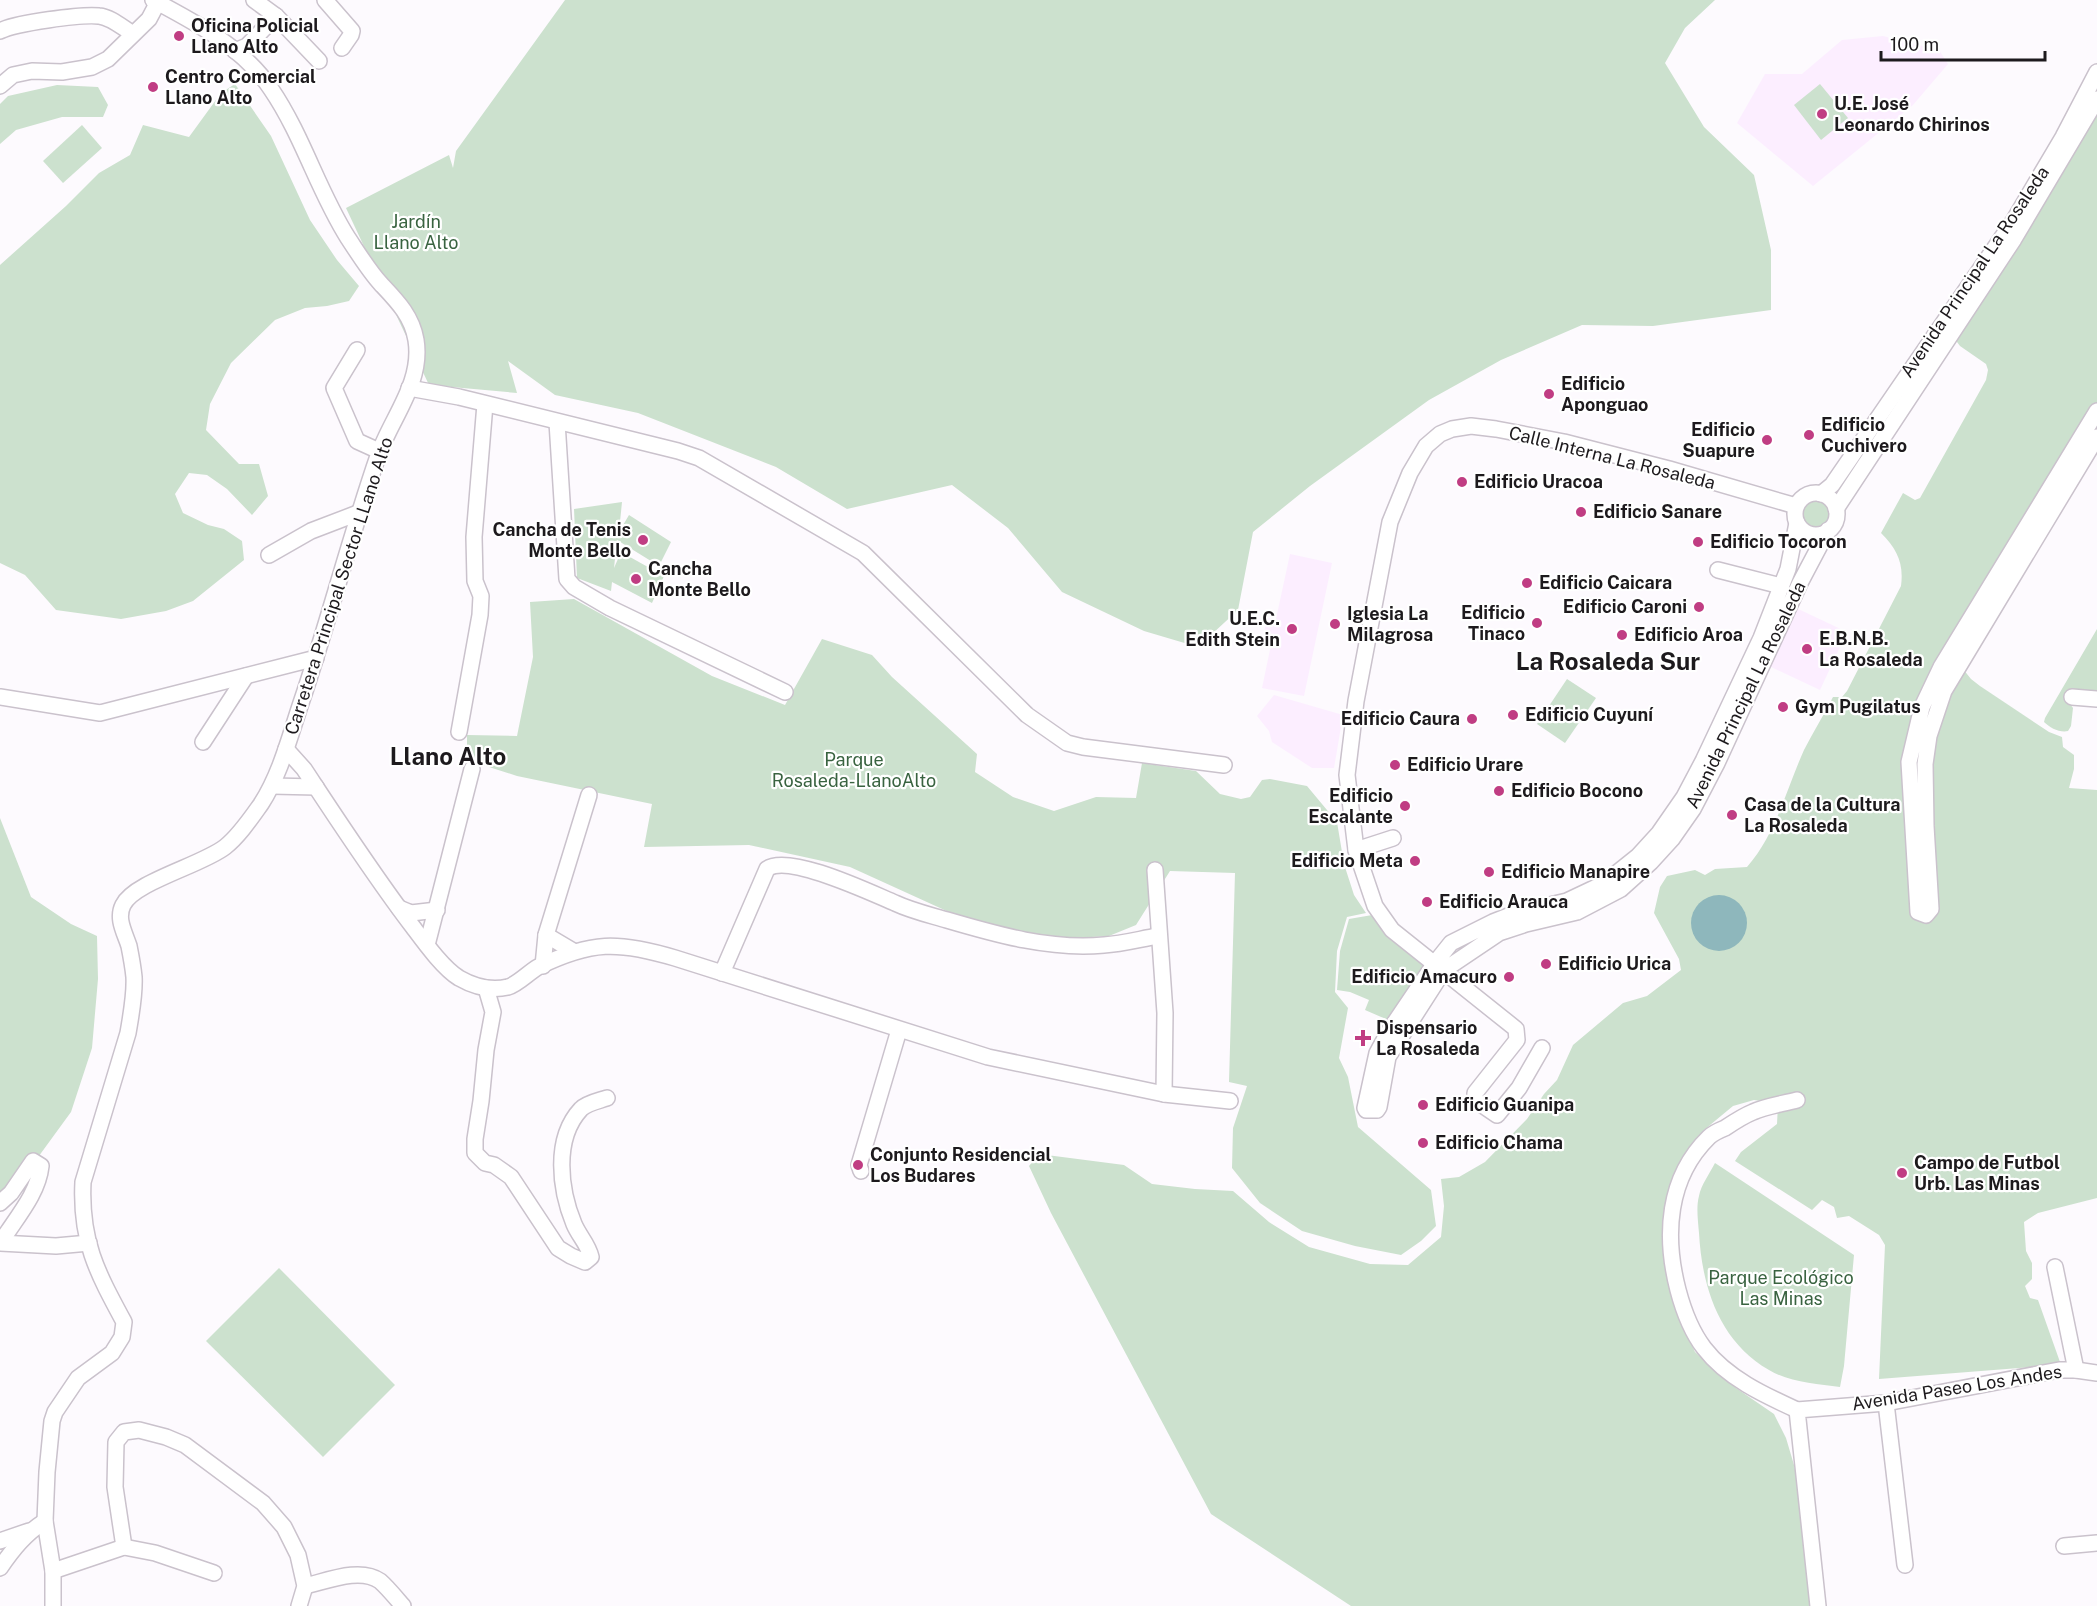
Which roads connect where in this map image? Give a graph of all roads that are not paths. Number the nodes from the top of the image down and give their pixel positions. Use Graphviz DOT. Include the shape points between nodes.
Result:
graph roads {
  1 [pos="254,0"];
  2 [pos="325,0"];
  3 [pos="157,1"];
  4 [pos="276,16"];
  5 [pos="0,31"];
  6 [pos="133,34"];
  7 [pos="342,48"];
  8 [pos="235,51"];
  9 [pos="318,61"];
  10 [pos="2097,72"];
  11 [pos="0,86"];
  12 [pos="2097,99"];
  13 [pos="357,350"];
  14 [pos="409,388"];
  15 [pos="485,404"];
  16 [pos="2097,411"];
  17 [pos="557,422"];
  18 [pos="2094,433"];
  19 [pos="379,451"];
  20 [pos="1821,494"];
  21 [pos="1796,506"];
  22 [pos="1836,509"];
  23 [pos="358,513"];
  24 [pos="1797,523"];
  25 [pos="1828,530"];
  26 [pos="269,555"];
  27 [pos="1718,570"];
  28 [pos="1782,586"];
  29 [pos="1972,631"];
  30 [pos="316,658"];
  31 [pos="246,676"];
  32 [pos="785,692"];
  33 [pos="0,697"];
  34 [pos="2072,697"];
  35 [pos="2097,699"];
  36 [pos="459,732"];
  37 [pos="203,742"];
  38 [pos="286,749"];
  39 [pos="1224,765"];
  40 [pos="472,768"];
  41 [pos="272,786"];
  42 [pos="316,788"];
  43 [pos="589,795"];
  44 [pos="1393,838"];
  45 [pos="1356,850"];
  46 [pos="1155,870"];
  47 [pos="399,908"];
  48 [pos="437,910"];
  49 [pos="546,935"];
  50 [pos="1158,936"];
  51 [pos="427,945"];
  52 [pos="573,951"];
  53 [pos="543,966"];
  54 [pos="1439,967"];
  55 [pos="722,973"];
  56 [pos="509,987"];
  57 [pos="486,988"];
  58 [pos="493,1012"];
  59 [pos="899,1030"];
  60 [pos="1542,1048"];
  61 [pos="1164,1094"];
  62 [pos="607,1098"];
  63 [pos="1797,1100"];
  64 [pos="1230,1101"];
  65 [pos="861,1171"];
  66 [pos="0,1203"];
  67 [pos="0,1243"];
  68 [pos="89,1243"];
  69 [pos="2055,1267"];
  70 [pos="2076,1370"];
  71 [pos="2097,1372"];
  72 [pos="1886,1403"];
  73 [pos="1797,1410"];
  74 [pos="45,1521"];
  75 [pos="29,1531"];
  76 [pos="0,1540"];
  77 [pos="2097,1543"];
  78 [pos="2064,1546"];
  79 [pos="124,1547"];
  80 [pos="1905,1565"];
  81 [pos="0,1568"];
  82 [pos="53,1571"];
  83 [pos="214,1573"];
  84 [pos="304,1586"];
  85 [pos="53,1606"];
  86 [pos="299,1606"];
  87 [pos="403,1606"];
  88 [pos="1818,1606"];
  1 -- 4 [label="street"];
  2 -- 7 [label="street" via="352,31"];
  3 -- 6 [label="street" via="149,19"];
  3 -- 8 [label="street, Carretera Principal Sector LLano Alto"];
  4 -- 8 [label="street" via="247,46"];
  4 -- 9 [label="street"];
  5 -- 6 [label="street" via="98,16"];
  6 -- 11 [label="street" via="108,59 92,67 32,71 13,75"];
  8 -- 14 [label="street, Carretera Principal Sector LLano Alto" via="272,90 349,240 405,310 416,338 418,359"];
  10 -- 20 [label="street, Avenida Principal La Rosaleda" via="2063,137 1990,255 1832,485"];
  12 -- 22 [label="street, Avenida Principal La Rosaleda" via="2014,239"];
  13 -- 19 [label="street" via="334,387 357,441"];
  14 -- 15 [label="street"];
  14 -- 19 [label="street, Carretera Principal Sector LLano Alto"];
  15 -- 17 [label="street"];
  15 -- 36 [label="street" via="474,537 480,615"];
  16 -- 18 [label="street"];
  17 -- 32 [label="street" via="567,579 610,608"];
  17 -- 39 [label="street" via="699,458 863,553 1027,715 1067,742"];
  18 -- 29 [label="street"];
  19 -- 23 [label="street, Carretera Principal Sector LLano Alto"];
  20 -- 21 [label="street" via="1809,494"];
  20 -- 22 [label="street" via="1831,499"];
  21 -- 24 [label="street"];
  21 -- 45 [label="street, Calle Interna La Rosaleda" via="1669,469 1541,438 1471,426 1440,434 1426,446 1400,495 1377,580 1347,776"];
  22 -- 25 [label="street"];
  23 -- 26 [label="street" via="311,531"];
  23 -- 30 [label="street, Carretera Principal Sector LLano Alto"];
  24 -- 25 [label="street" via="1811,534"];
  24 -- 28 [label="street, Avenida Principal La Rosaleda"];
  25 -- 54 [label="street, Avenida Principal La Rosaleda" via="1717,763 1693,808 1652,862 1621,889 1596,903 1499,933"];
  27 -- 28 [label="street"];
  28 -- 54 [label="street, Avenida Principal La Rosaleda" via="1684,797 1638,856 1603,884 1567,901 1516,913 1451,943"];
  29 -- 29 [label="street" via="1930,687 1909,762 1918,912 1923,915 1930,909 1925,764 1929,736 1944,691"];
  30 -- 31 [label="street"];
  30 -- 38 [label="street, Carretera Principal Sector LLano Alto"];
  31 -- 33 [label="street" via="100,713"];
  31 -- 37 [label="street"];
  34 -- 35 [label="street"];
  38 -- 41 [label="street"];
  38 -- 42 [label="street, Carretera Principal Sector LLano Alto"];
  40 -- 48 [label="street"];
  41 -- 42 [label="street"];
  41 -- 68 [label="street" via="226,846 130,896 123,905 122,930 134,981 132,1011 83,1182 82,1205"];
  42 -- 47 [label="street, Carretera Principal Sector LLano Alto"];
  43 -- 49 [label="street"];
  44 -- 45 [label="street"];
  45 -- 54 [label="street, Calle Interna La Rosaleda" via="1381,916 1399,938"];
  46 -- 50 [label="street"];
  47 -- 48 [label="street" via="411,913"];
  47 -- 51 [label="street, Carretera Principal Sector LLano Alto"];
  48 -- 51 [label="street"];
  49 -- 52 [label="street"];
  49 -- 53 [label="street"];
  50 -- 55 [label="street" via="1104,945 1050,945 979,930 904,907 842,880 772,864"];
  50 -- 61 [label="street" via="1165,1013"];
  51 -- 57 [label="street, Carretera Principal Sector LLano Alto" via="458,977"];
  52 -- 53 [label="street, Carretera Principal Sector LLano Alto"];
  52 -- 55 [label="street, Carretera Principal Sector LLano Alto" via="629,946"];
  53 -- 56 [label="street, Carretera Principal Sector LLano Alto"];
  54 -- 54 [label="street, Avenida Principal La Rosaleda" via="1389,1031 1377,1053 1366,1110 1379,1107 1388,1057"];
  54 -- 60 [label="street, Calle Interna La Rosaleda" via="1516,1029 1518,1035 1475,1093 1475,1100 1497,1115 1519,1088"];
  55 -- 59 [label="street, Carretera Principal Sector LLano Alto"];
  56 -- 57 [label="street, Carretera Principal Sector LLano Alto"];
  56 -- 58 [label="street"];
  57 -- 58 [label="street"];
  58 -- 62 [label="street" via="475,1153 511,1177 558,1248 585,1262 591,1257 575,1227 562,1182 563,1152 569,1128 582,1108"];
  59 -- 61 [label="street, Carretera Principal Sector LLano Alto" via="1022,1065"];
  59 -- 65 [label="street" via="859,1165"];
  61 -- 64 [label="street, Carretera Principal Sector LLano Alto"];
  63 -- 73 [label="street" via="1754,1111 1710,1136 1685,1168 1673,1204 1670,1243 1682,1303 1704,1348 1757,1392"];
  66 -- 67 [label="street" via="33,1161 41,1166 32,1194"];
  67 -- 68 [label="street"];
  68 -- 74 [label="street" via="102,1281 124,1322 122,1337 112,1353 78,1378 54,1412"];
  69 -- 70 [label="street"];
  70 -- 71 [label="street, Avenida Paseo Los Andes"];
  70 -- 72 [label="street, Avenida Paseo Los Andes"];
  72 -- 73 [label="street, Avenida Paseo Los Andes"];
  72 -- 80 [label="street"];
  73 -- 88 [label="street"];
  74 -- 75 [label="street"];
  74 -- 82 [label="street"];
  75 -- 76 [label="street"];
  75 -- 81 [label="street"];
  77 -- 78 [label="street"];
  79 -- 82 [label="street"];
  79 -- 83 [label="street"];
  79 -- 84 [label="street" via="115,1487 116,1442 124,1432 139,1430 185,1445 263,1503 284,1527 298,1555"];
  82 -- 85 [label="street"];
  84 -- 86 [label="street"];
  84 -- 87 [label="street" via="359,1574 369,1576"];
}
